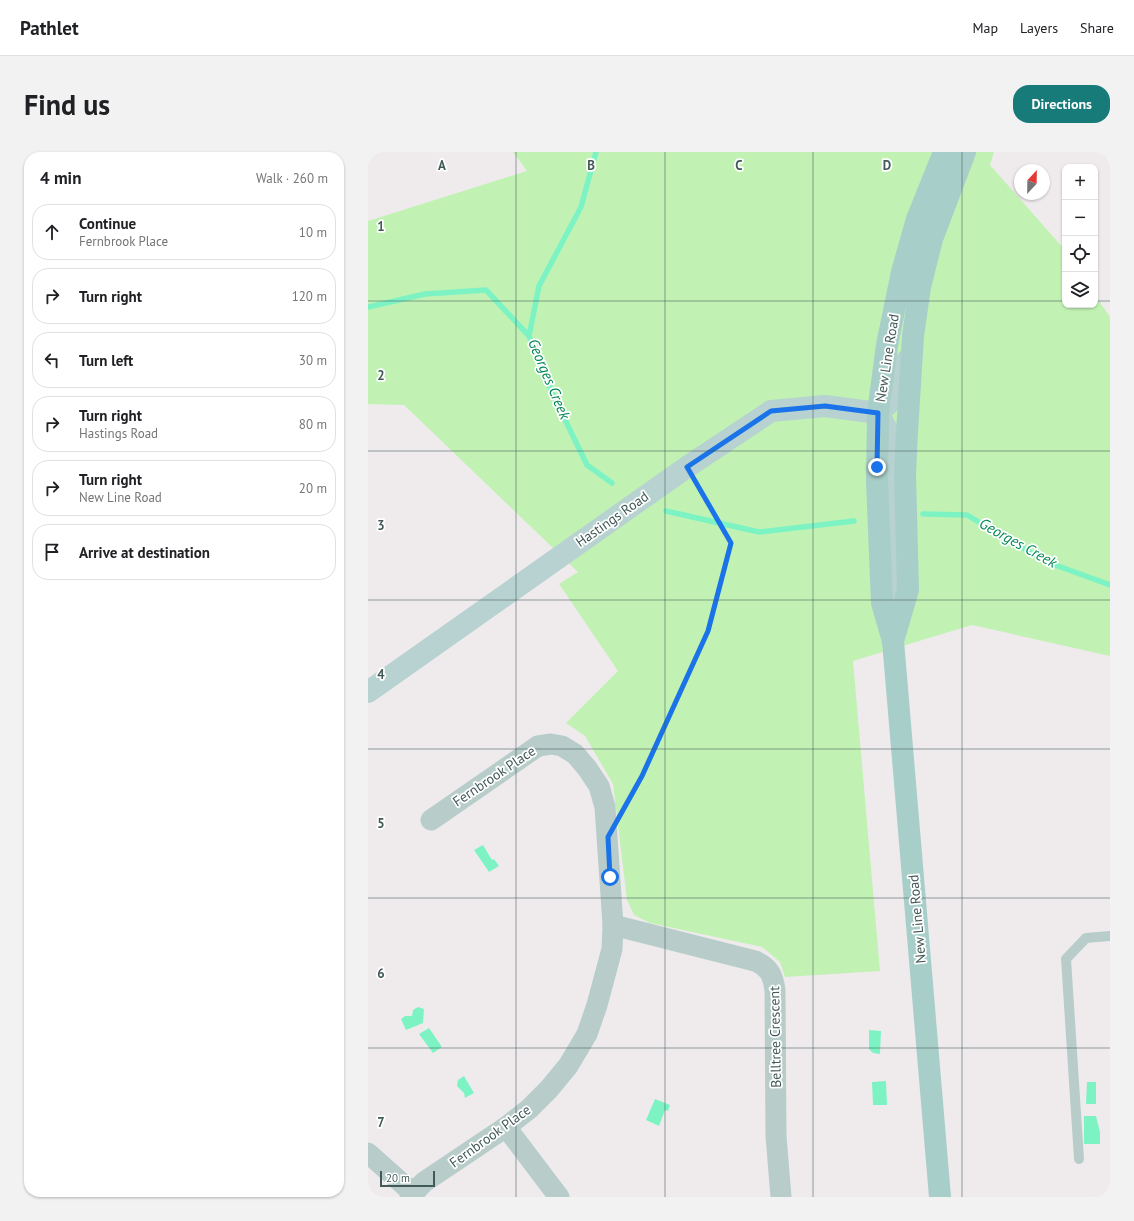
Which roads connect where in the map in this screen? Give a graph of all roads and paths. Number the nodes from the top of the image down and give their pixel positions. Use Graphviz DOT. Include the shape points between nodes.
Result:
graph roads {
  1 [pos="944,152"];
  2 [pos="965,152"];
  3 [pos="913,336"];
  4 [pos="878,413"];
  5 [pos="687,467"];
  6 [pos="904,602"];
  7 [pos="893,641"];
  8 [pos="368,692"];
  9 [pos="623,811"];
  10 [pos="431,820"];
  11 [pos="613,925"];
  12 [pos="1110,936"];
  13 [pos="506,1127"];
  14 [pos="368,1153"];
  15 [pos="1079,1160"];
  16 [pos="412,1195"];
  17 [pos="559,1197"];
  18 [pos="781,1197"];
  19 [pos="940,1197"];
  1 -- 4 [label="main road, New Line Road" via="917,219 902,272 887,345"];
  2 -- 3 [label="main road, New Line Road" via="932,239 920,287"];
  3 -- 4 [label="main road" via="895,398"];
  3 -- 6 [label="main road, New Line Road" via="905,474 908,590"];
  4 -- 5 [label="main road, Hastings Road" via="825,406 771,411"];
  4 -- 6 [label="main road" via="887,430 892,449 897,590"];
  4 -- 7 [label="main road, New Line Road" via="877,480 882,603"];
  5 -- 8 [label="main road, Hastings Road"];
  5 -- 9 [label="path" via="731,543 708,631 642,776"];
  6 -- 7 [label="main road, New Line Road"];
  7 -- 19 [label="main road, New Line Road"];
  10 -- 11 [label="street, Fernbrook Place" via="538,746 562,746 575,754 587,768 599,786 605,807"];
  11 -- 13 [label="street, Fernbrook Place" via="612,949 587,1034 568,1066 549,1089"];
  11 -- 18 [label="street, Belltree Crescent" via="755,961 764,965 770,972 775,990 776,1136"];
  12 -- 15 [label="lane" via="1086,938 1066,959"];
  13 -- 16 [label="street, Fernbrook Place" via="424,1182"];
  13 -- 17 [label="street"];
  14 -- 16 [label="street"];
}
